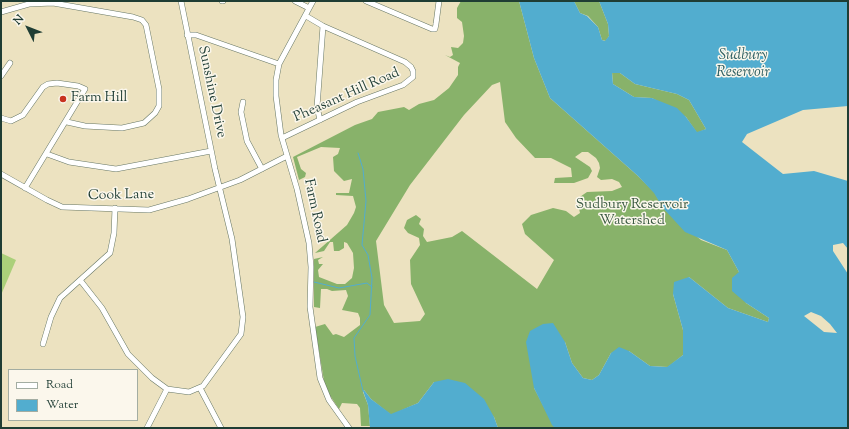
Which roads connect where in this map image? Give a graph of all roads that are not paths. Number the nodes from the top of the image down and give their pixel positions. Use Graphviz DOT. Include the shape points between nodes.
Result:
graph roads {
  1 [pos="181,1"];
  2 [pos="295,1"];
  3 [pos="313,1"];
  4 [pos="366,1"];
  5 [pos="439,1"];
  6 [pos="29,3"];
  7 [pos="309,8"];
  8 [pos="1,12"];
  9 [pos="306,16"];
  10 [pos="323,26"];
  11 [pos="187,35"];
  12 [pos="10,63"];
  13 [pos="279,64"];
  14 [pos="1,76"];
  15 [pos="242,102"];
  16 [pos="1,118"];
  17 [pos="320,120"];
  18 [pos="67,122"];
  19 [pos="282,138"];
  20 [pos="211,151"];
  21 [pos="47,154"];
  22 [pos="288,156"];
  23 [pos="262,170"];
  24 [pos="1,174"];
  25 [pos="219,187"];
  26 [pos="25,188"];
  27 [pos="115,208"];
  28 [pos="80,280"];
  29 [pos="43,344"];
  30 [pos="200,388"];
  31 [pos="167,389"];
  32 [pos="147,428"];
  33 [pos="221,428"];
  34 [pos="349,428"];
  1 -- 11 [label="street, Sunshine Drive"];
  2 -- 7 [label="street"];
  3 -- 7 [label="street, Farm Road"];
  4 -- 5 [label="street" via="435,29"];
  6 -- 8 [label="street"];
  6 -- 18 [label="street" via="53,3 134,17 146,25 159,89 159,106 155,113 144,123 122,128 85,126"];
  7 -- 9 [label="street, Farm Road"];
  9 -- 10 [label="street, Pheasant Hill Road"];
  9 -- 13 [label="street, Farm Road"];
  10 -- 17 [label="street" via="317,108"];
  10 -- 17 [label="street, Pheasant Hill Road" via="405,62 414,71 413,77 403,85 369,96"];
  11 -- 13 [label="street" via="196,35"];
  11 -- 20 [label="street, Sunshine Drive"];
  12 -- 14 [label="street"];
  13 -- 19 [label="street, Farm Road" via="275,88"];
  15 -- 23 [label="street" via="241,110 247,141"];
  16 -- 18 [label="street" via="11,121 23,115 43,87 57,83 78,86 86,91"];
  17 -- 19 [label="street, Pheasant Hill Road"];
  18 -- 21 [label="street"];
  19 -- 22 [label="street, Farm Road"];
  20 -- 21 [label="street" via="116,169 69,162"];
  20 -- 25 [label="street, Sunshine Drive"];
  21 -- 26 [label="street"];
  22 -- 23 [label="street, Cook Lane"];
  22 -- 34 [label="street, Farm Road" via="309,243 310,307 320,378 329,400"];
  23 -- 25 [label="street, Cook Lane"];
  24 -- 26 [label="street, Cook Lane"];
  25 -- 27 [label="street, Cook Lane" via="149,210"];
  25 -- 30 [label="street, Sunshine Drive" via="232,239 243,324 240,336 208,381"];
  26 -- 27 [label="street, Cook Lane" via="62,207"];
  27 -- 28 [label="street" via="111,251"];
  28 -- 29 [label="street" via="58,301"];
  28 -- 31 [label="street" via="102,308 128,354"];
  30 -- 31 [label="street" via="186,392"];
  30 -- 33 [label="street"];
  31 -- 32 [label="street"];
}
